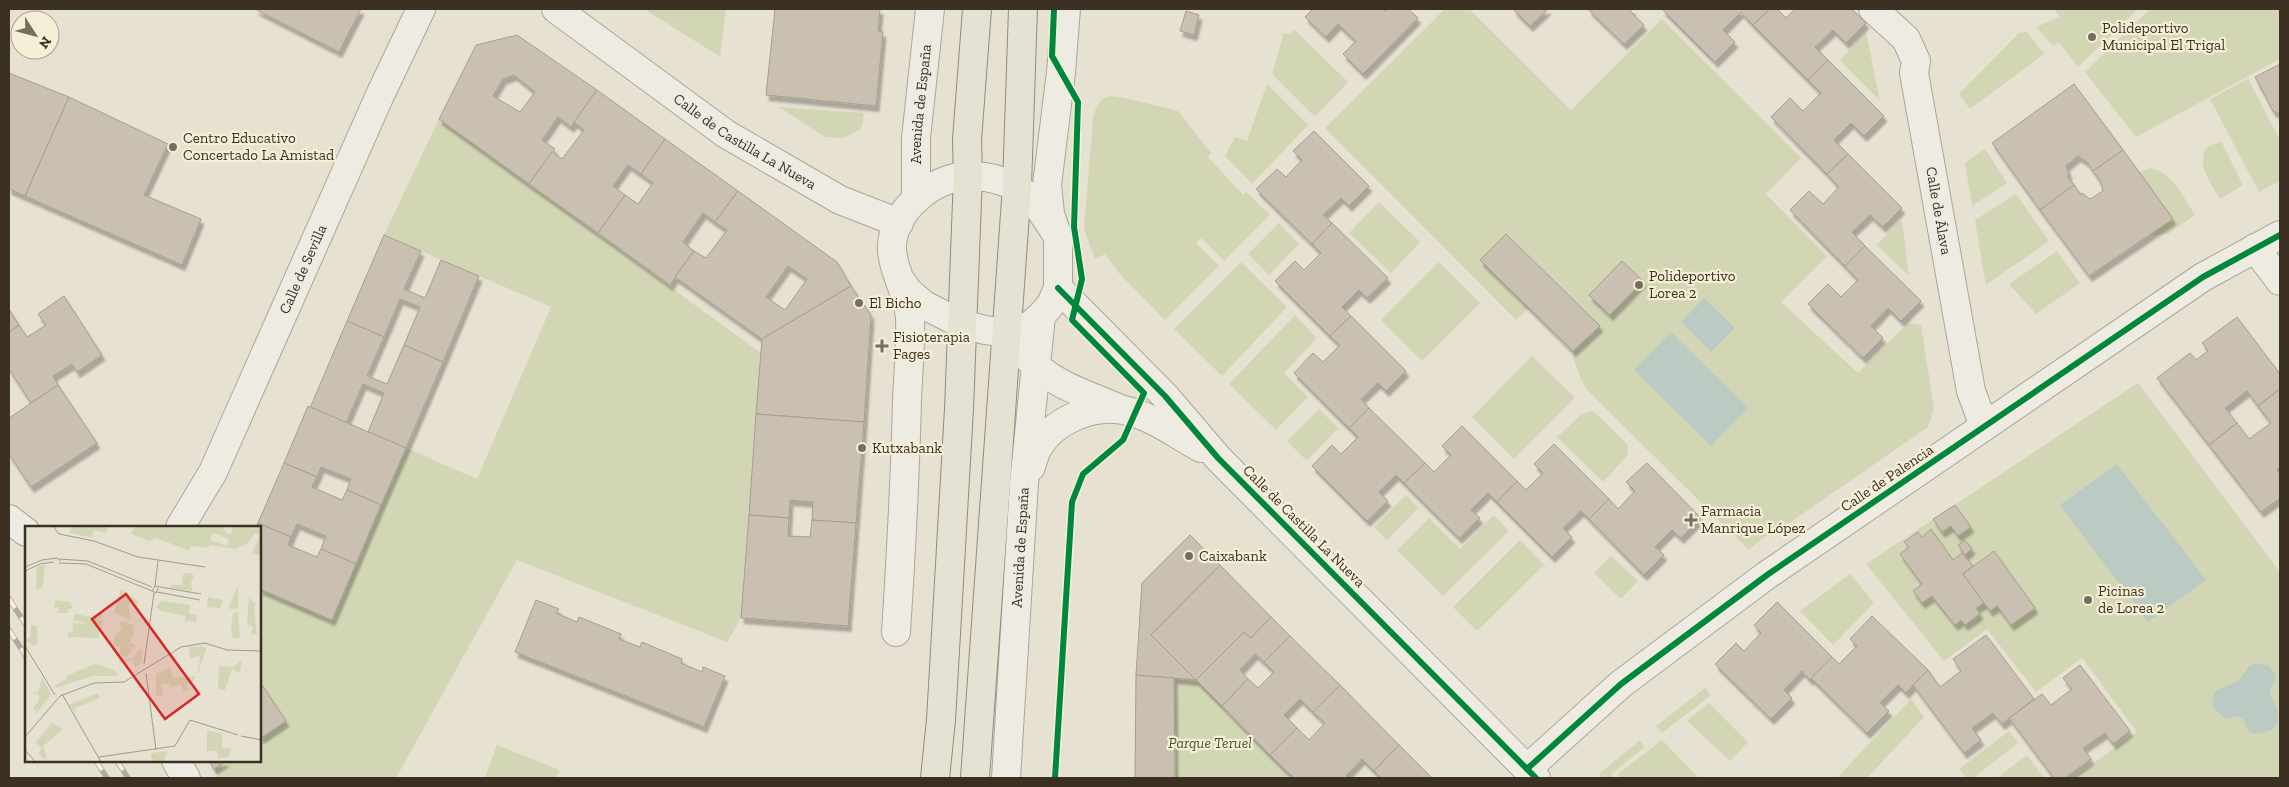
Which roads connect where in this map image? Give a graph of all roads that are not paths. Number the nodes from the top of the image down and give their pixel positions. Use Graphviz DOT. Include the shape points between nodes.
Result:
graph roads {
  1 [pos="421,9"];
  2 [pos="556,9"];
  3 [pos="930,9"];
  4 [pos="976,9"];
  5 [pos="1023,9"];
  6 [pos="1066,9"];
  7 [pos="1873,9"];
  8 [pos="968,175"];
  9 [pos="1017,186"];
  10 [pos="916,199"];
  11 [pos="898,223"];
  12 [pos="2280,235"];
  13 [pos="1058,237"];
  14 [pos="2255,248"];
  15 [pos="899,277"];
  16 [pos="2280,281"];
  17 [pos="1058,288"];
  18 [pos="1041,316"];
  19 [pos="962,324"];
  20 [pos="1005,333"];
  21 [pos="1036,367"];
  22 [pos="1122,409"];
  23 [pos="1984,426"];
  24 [pos="1218,458"];
  25 [pos="1024,483"];
  26 [pos="9,519"];
  27 [pos="181,526"];
  28 [pos="25,531"];
  29 [pos="896,632"];
  30 [pos="177,762"];
  31 [pos="1532,774"];
  32 [pos="186,778"];
  33 [pos="935,778"];
  34 [pos="975,778"];
  35 [pos="1006,778"];
  1 -- 27 [label="street, Calle de Sevilla" via="213,472"];
  2 -- 11 [label="street, Calle de Castilla La Nueva" via="726,134 840,200"];
  3 -- 10 [label="street, Avenida de España" via="916,138"];
  4 -- 8 [label="main road" via="967,140"];
  5 -- 9 [label="main road, Avenida de España"];
  6 -- 13 [label="street, Avenida de España" via="1047,185 1050,214"];
  7 -- 23 [label="street, Calle de Álava" via="1906,39 1916,61 1914,73 1971,391"];
  8 -- 9 [label="street" via="993,177"];
  8 -- 10 [label="street" via="940,183"];
  8 -- 19 [label="main road"];
  9 -- 13 [label="street" via="1041,208"];
  9 -- 20 [label="main road, Avenida de España"];
  10 -- 11 [label="street"];
  11 -- 15 [label="street" via="892,245"];
  12 -- 14 [label="street, Calle de Palencia"];
  13 -- 17 [label="street, Avenida de España"];
  14 -- 16 [label="street"];
  14 -- 23 [label="street, Calle de Palencia" via="2203,277"];
  15 -- 19 [label="street, Avenida de España" via="908,291 924,305"];
  15 -- 29 [label="street" via="910,316"];
  17 -- 18 [label="street, Avenida de España"];
  17 -- 24 [label="street, Calle de Castilla La Nueva" via="1165,396"];
  18 -- 20 [label="street, Avenida de España" via="1028,327"];
  18 -- 21 [label="street, Avenida de España"];
  19 -- 20 [label="street, Avenida de España"];
  19 -- 33 [label="main road" via="941,720"];
  20 -- 21 [label="street, Calle de Castilla La Nueva"];
  20 -- 34 [label="main road, Avenida de España"];
  21 -- 22 [label="street, Calle de Castilla La Nueva" via="1057,382"];
  21 -- 25 [label="street, Avenida de España"];
  22 -- 24 [label="street, Calle de Castilla La Nueva" via="1152,420"];
  22 -- 25 [label="street, Calle de Castilla La Nueva" via="1078,414 1057,426 1039,446"];
  23 -- 31 [label="street, Calle de Palencia" via="1767,575 1621,684"];
  24 -- 31 [label="street, Calle de Castilla La Nueva"];
  25 -- 35 [label="street, Avenida de España"];
  26 -- 28 [label="street"];
  30 -- 32 [label="street"];
}
